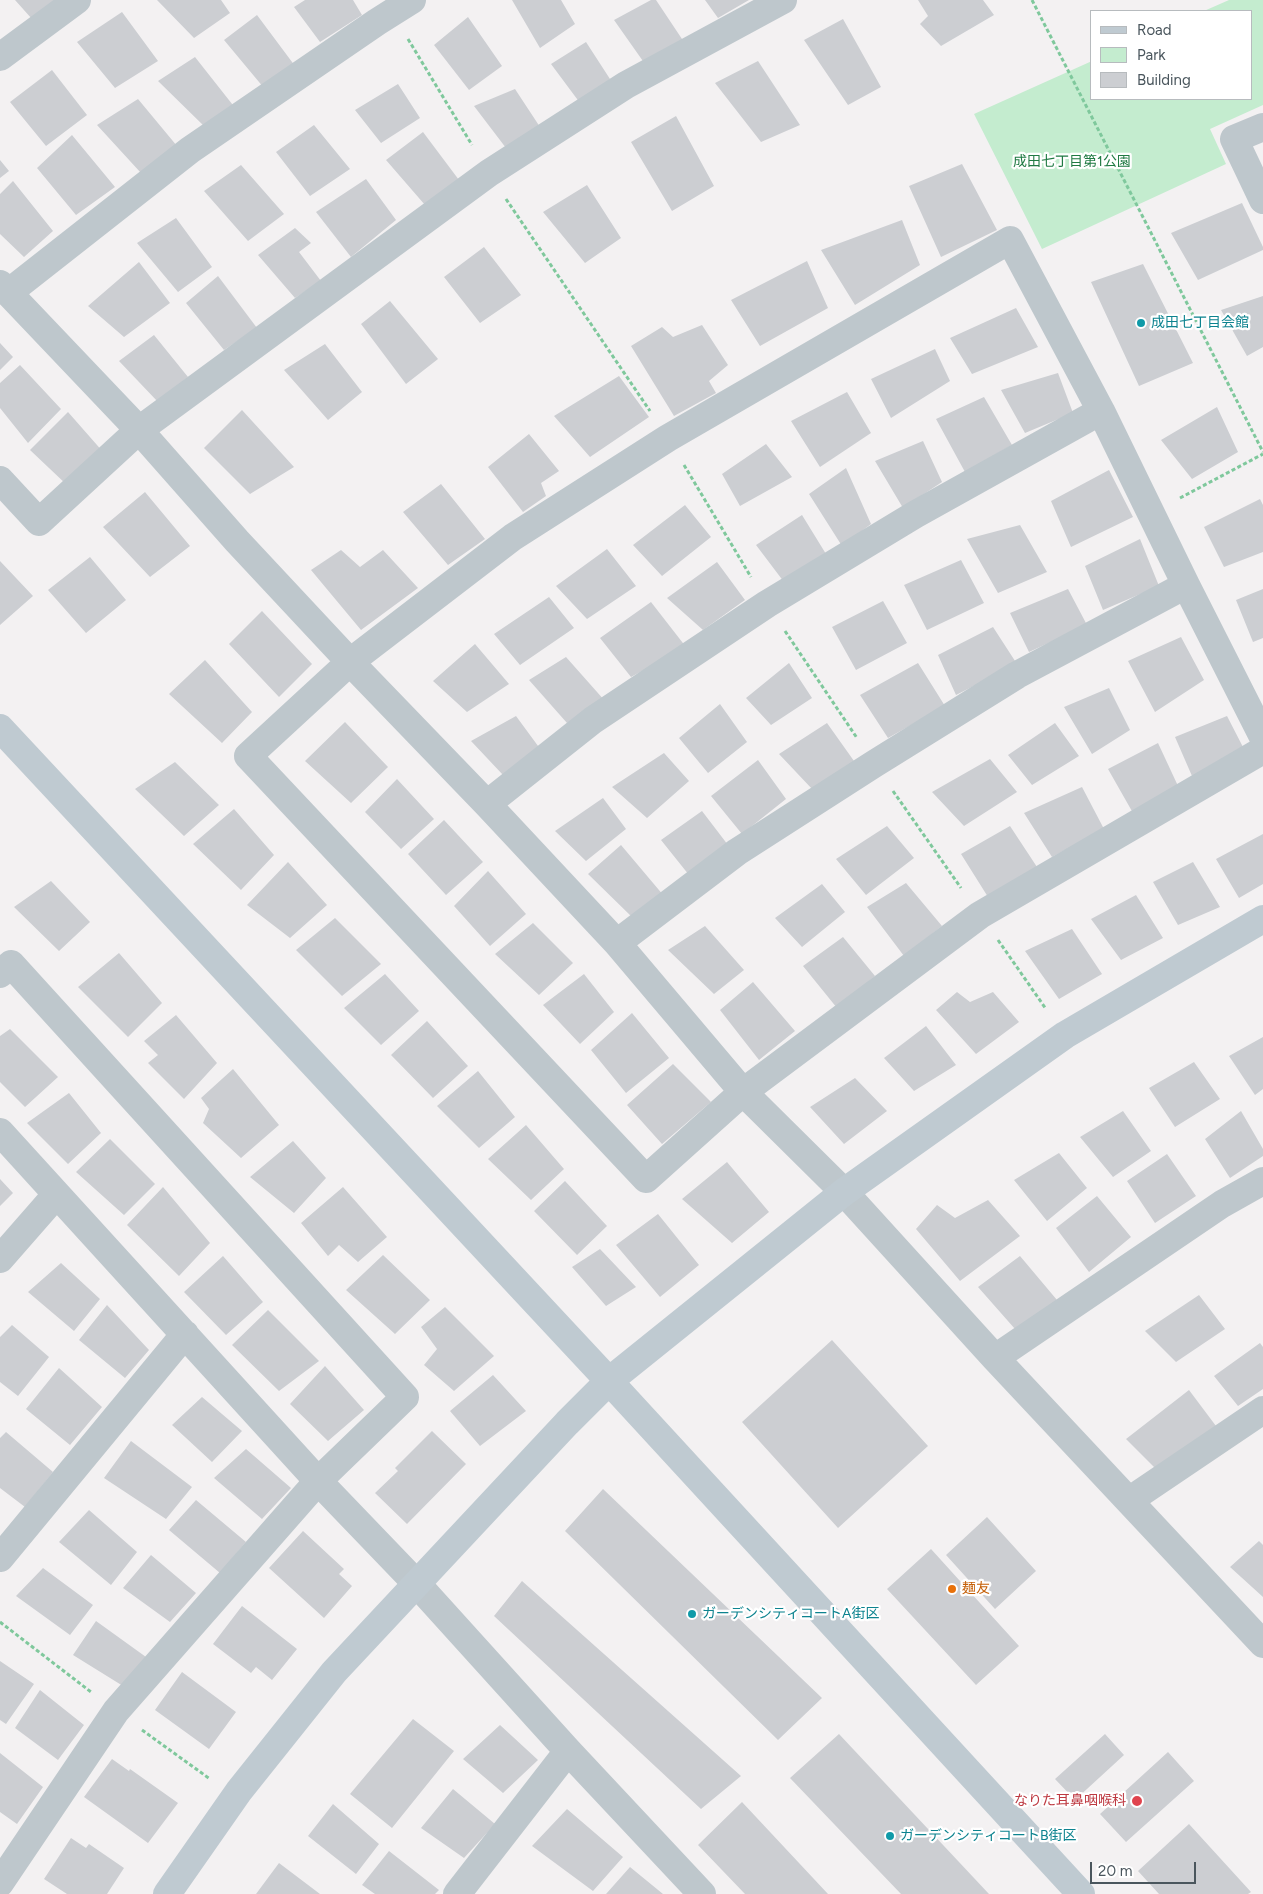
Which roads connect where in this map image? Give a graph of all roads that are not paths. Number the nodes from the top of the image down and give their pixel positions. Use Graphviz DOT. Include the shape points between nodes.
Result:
graph roads {
  1 [pos="77,0"];
  2 [pos="784,0"];
  3 [pos="402,6"];
  4 [pos="0,57"];
  5 [pos="1263,127"];
  6 [pos="1263,200"];
  7 [pos="4,288"];
  8 [pos="1101,411"];
  9 [pos="139,430"];
  10 [pos="0,480"];
  11 [pos="1186,585"];
  12 [pos="350,662"];
  13 [pos="0,728"];
  14 [pos="1263,737"];
  15 [pos="1263,750"];
  16 [pos="487,804"];
  17 [pos="1263,919"];
  18 [pos="617,943"];
  19 [pos="0,974"];
  20 [pos="743,1092"];
  21 [pos="0,1132"];
  22 [pos="1263,1181"];
  23 [pos="844,1192"];
  24 [pos="56,1195"];
  25 [pos="0,1260"];
  26 [pos="185,1334"];
  27 [pos="995,1358"];
  28 [pos="609,1381"];
  29 [pos="1263,1410"];
  30 [pos="318,1481"];
  31 [pos="1130,1500"];
  32 [pos="0,1558"];
  33 [pos="416,1583"];
  34 [pos="1261,1639"];
  35 [pos="568,1751"];
  36 [pos="0,1883"];
  37 [pos="700,1893"];
  38 [pos="167,1894"];
  39 [pos="458,1894"];
  40 [pos="1081,1894"];
  1 -- 4 [label="street"];
  2 -- 9 [label="street" via="626,85 489,173"];
  3 -- 7 [label="street" via="190,150"];
  5 -- 6 [label="street" via="1234,139"];
  7 -- 9 [label="street"];
  8 -- 11 [label="street"];
  8 -- 12 [label="street" via="1010,240 668,438 521,532"];
  8 -- 16 [label="street" via="916,514 768,604 593,720"];
  9 -- 10 [label="street" via="39,522"];
  9 -- 12 [label="street"];
  11 -- 14 [label="street"];
  11 -- 18 [label="street" via="1017,675 874,764 737,852"];
  12 -- 16 [label="street"];
  12 -- 20 [label="street" via="248,756 646,1179"];
  13 -- 28 [label="street"];
  15 -- 20 [label="street" via="980,915"];
  16 -- 18 [label="street"];
  17 -- 23 [label="street" via="1065,1035"];
  18 -- 20 [label="street"];
  19 -- 30 [label="street" via="11,964 405,1397"];
  20 -- 23 [label="street"];
  21 -- 24 [label="street"];
  22 -- 27 [label="street" via="1222,1204"];
  23 -- 27 [label="street"];
  23 -- 28 [label="street"];
  24 -- 25 [label="street"];
  24 -- 26 [label="street"];
  26 -- 30 [label="street"];
  26 -- 32 [label="street"];
  27 -- 31 [label="street"];
  28 -- 33 [label="street"];
  28 -- 40 [label="street"];
  29 -- 31 [label="street"];
  30 -- 33 [label="street"];
  30 -- 36 [label="street" via="116,1711"];
  31 -- 34 [label="street"];
  33 -- 35 [label="street"];
  33 -- 38 [label="street" via="334,1672 239,1791"];
  35 -- 37 [label="street"];
  35 -- 39 [label="street"];
}
